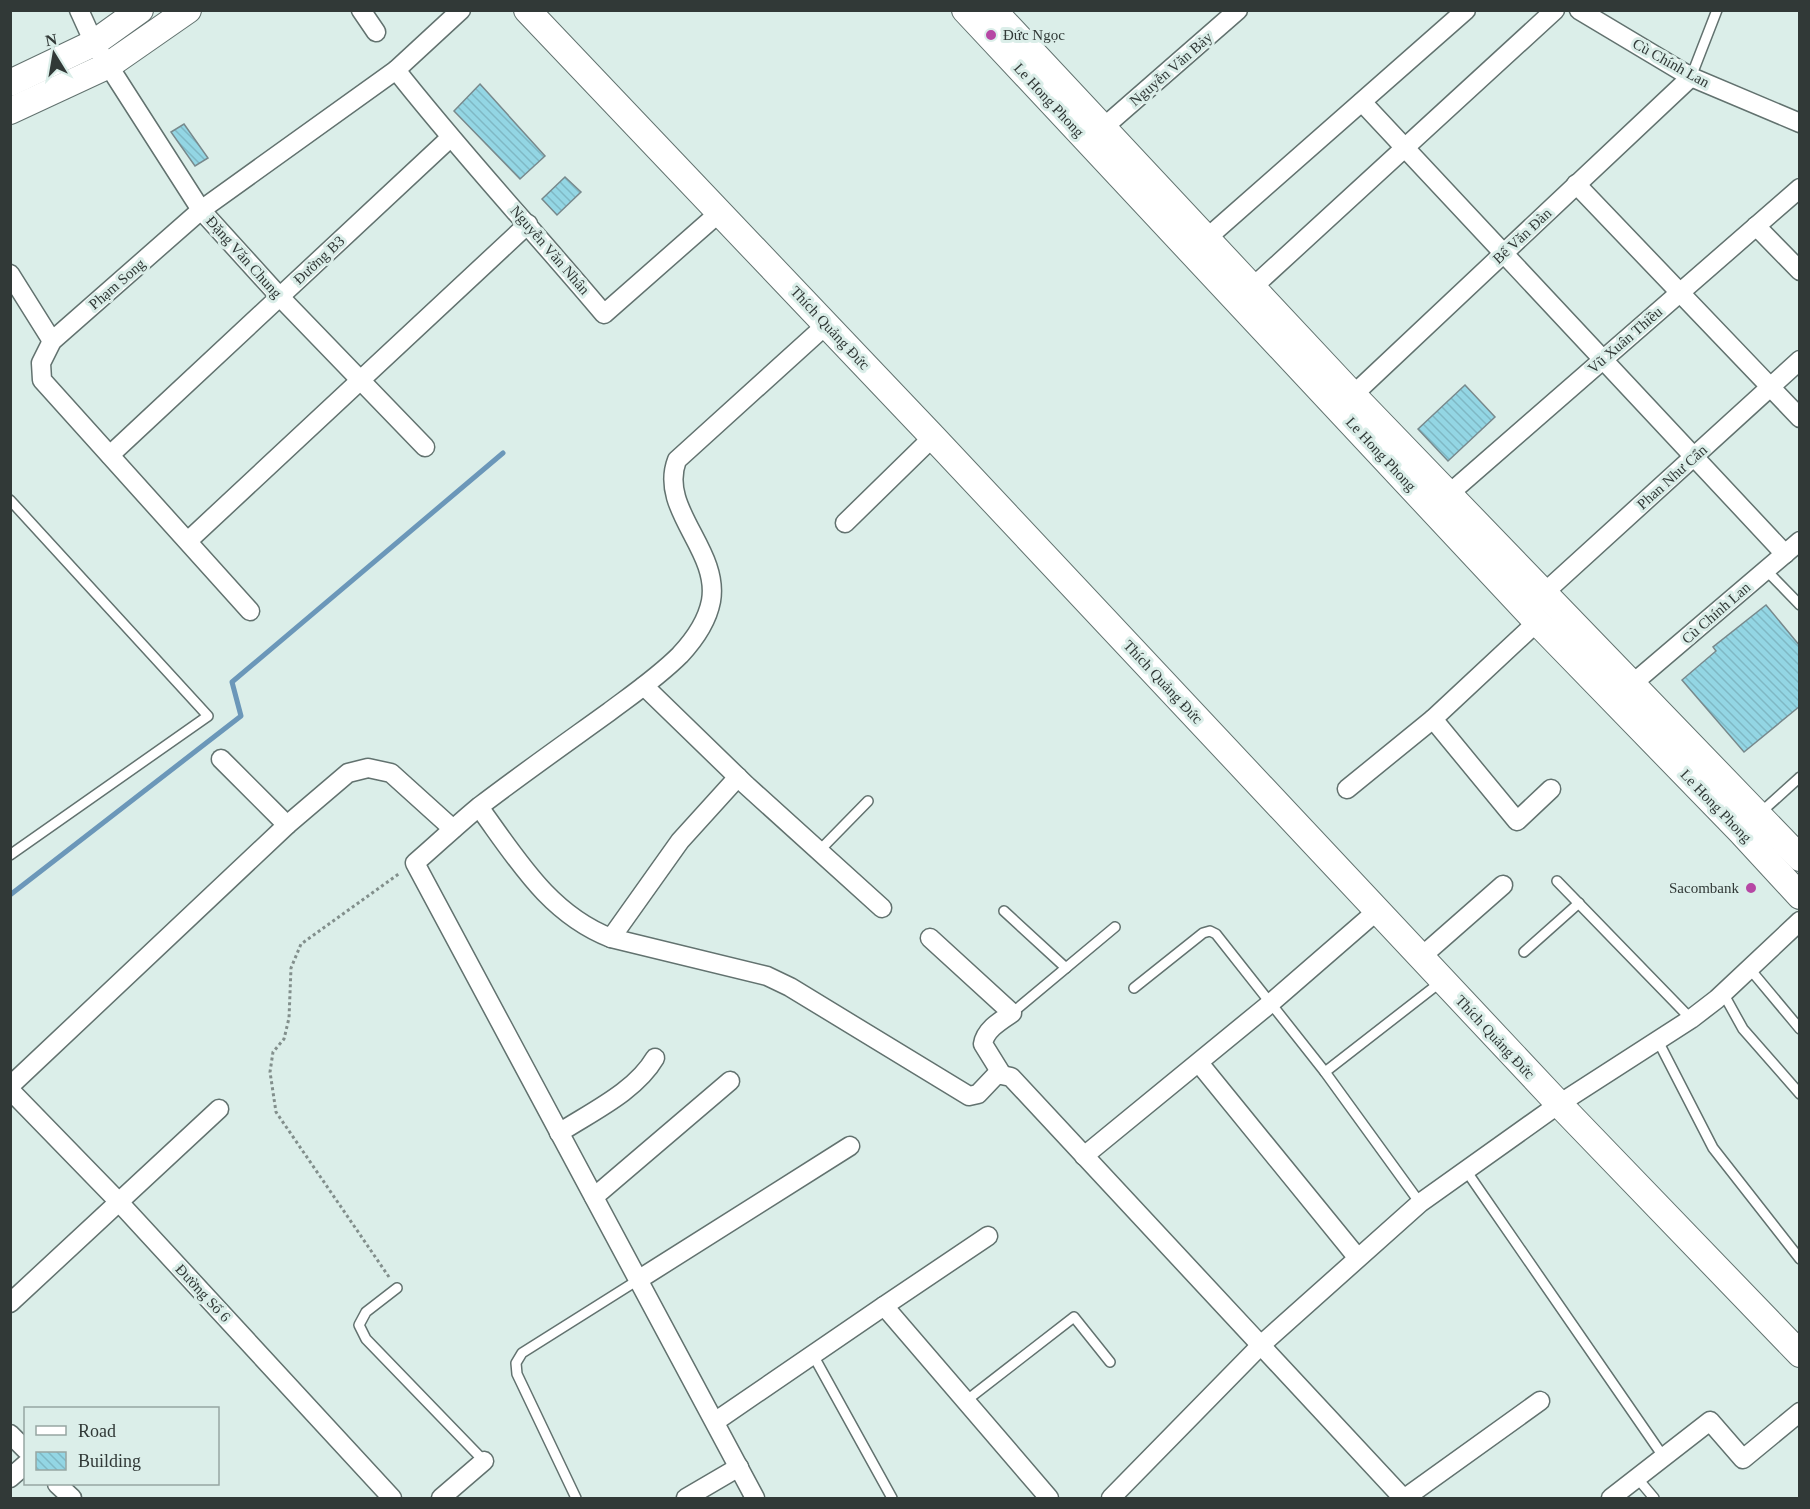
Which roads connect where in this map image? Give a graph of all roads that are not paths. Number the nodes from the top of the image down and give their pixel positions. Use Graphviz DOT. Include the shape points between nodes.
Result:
graph roads {
  1 [pos="79,10"];
  2 [pos="140,10"];
  3 [pos="188,10"];
  4 [pos="361,10"];
  5 [pos="461,10"];
  6 [pos="527,10"];
  7 [pos="965,10"];
  8 [pos="1238,10"];
  9 [pos="1466,10"];
  10 [pos="1555,10"];
  11 [pos="1717,10"];
  12 [pos="999,13"];
  13 [pos="1588,13"];
  14 [pos="376,32"];
  15 [pos="93,43"];
  16 [pos="109,65"];
  17 [pos="396,70"];
  18 [pos="1691,77"];
  19 [pos="10,82"];
  20 [pos="1362,102"];
  21 [pos="10,111"];
  22 [pos="1800,123"];
  23 [pos="1104,127"];
  24 [pos="450,138"];
  25 [pos="1405,148"];
  26 [pos="1576,184"];
  27 [pos="1800,188"];
  28 [pos="201,210"];
  29 [pos="720,212"];
  30 [pos="528,224"];
  31 [pos="1756,226"];
  32 [pos="1207,238"];
  33 [pos="1503,253"];
  34 [pos="1800,271"];
  35 [pos="10,273"];
  36 [pos="1253,287"];
  37 [pos="1679,293"];
  38 [pos="280,297"];
  39 [pos="826,325"];
  40 [pos="52,341"];
  41 [pos="1603,359"];
  42 [pos="1800,360"];
  43 [pos="360,380"];
  44 [pos="1770,387"];
  45 [pos="1345,402"];
  46 [pos="1800,418"];
  47 [pos="933,437"];
  48 [pos="425,447"];
  49 [pos="110,454"];
  50 [pos="1694,456"];
  51 [pos="1450,493"];
  52 [pos="10,500"];
  53 [pos="845,524"];
  54 [pos="189,540"];
  55 [pos="1800,541"];
  56 [pos="1785,554"];
  57 [pos="1766,570"];
  58 [pos="1544,593"];
  59 [pos="1800,605"];
  60 [pos="250,611"];
  61 [pos="1537,622"];
  62 [pos="1631,685"];
  63 [pos="644,686"];
  64 [pos="1432,719"];
  65 [pos="221,759"];
  66 [pos="738,777"];
  67 [pos="1800,777"];
  68 [pos="1347,789"];
  69 [pos="1551,789"];
  70 [pos="868,801"];
  71 [pos="479,807"];
  72 [pos="1750,822"];
  73 [pos="287,825"];
  74 [pos="453,829"];
  75 [pos="819,851"];
  76 [pos="10,855"];
  77 [pos="1800,858"];
  78 [pos="1557,881"];
  79 [pos="1503,885"];
  80 [pos="1800,896"];
  81 [pos="1579,903"];
  82 [pos="882,908"];
  83 [pos="1378,910"];
  84 [pos="1004,911"];
  85 [pos="1800,921"];
  86 [pos="1115,927"];
  87 [pos="611,938"];
  88 [pos="930,938"];
  89 [pos="1524,952"];
  90 [pos="1421,957"];
  91 [pos="1066,968"];
  92 [pos="1749,968"];
  93 [pos="1442,981"];
  94 [pos="1134,988"];
  95 [pos="1723,993"];
  96 [pos="1272,1002"];
  97 [pos="1012,1013"];
  98 [pos="1691,1019"];
  99 [pos="1800,1029"];
  100 [pos="1658,1041"];
  101 [pos="655,1058"];
  102 [pos="1199,1063"];
  103 [pos="1325,1072"];
  104 [pos="1001,1073"];
  105 [pos="730,1081"];
  106 [pos="10,1088"];
  107 [pos="1800,1094"];
  108 [pos="1559,1104"];
  109 [pos="219,1108"];
  110 [pos="559,1133"];
  111 [pos="850,1146"];
  112 [pos="1084,1156"];
  113 [pos="1465,1169"];
  114 [pos="594,1197"];
  115 [pos="118,1201"];
  116 [pos="1420,1203"];
  117 [pos="988,1236"];
  118 [pos="1357,1257"];
  119 [pos="1800,1258"];
  120 [pos="638,1280"];
  121 [pos="397,1288"];
  122 [pos="10,1303"];
  123 [pos="884,1306"];
  124 [pos="1262,1344"];
  125 [pos="1800,1354"];
  126 [pos="813,1355"];
  127 [pos="1110,1362"];
  128 [pos="967,1400"];
  129 [pos="1540,1401"];
  130 [pos="1800,1412"];
  131 [pos="716,1421"];
  132 [pos="10,1434"];
  133 [pos="24,1448"];
  134 [pos="1665,1459"];
  135 [pos="484,1461"];
  136 [pos="24,1466"];
  137 [pos="739,1467"];
  138 [pos="10,1478"];
  139 [pos="1638,1479"];
  140 [pos="58,1485"];
  141 [pos="72,1498"];
  142 [pos="392,1498"];
  143 [pos="441,1498"];
  144 [pos="576,1498"];
  145 [pos="686,1498"];
  146 [pos="755,1498"];
  147 [pos="892,1498"];
  148 [pos="1049,1498"];
  149 [pos="1111,1498"];
  150 [pos="1404,1498"];
  151 [pos="1611,1498"];
  152 [pos="1654,1498"];
  1 -- 15 [label="street, Đặng Văn Chung"];
  2 -- 15 [label="main road"];
  3 -- 16 [label="main road"];
  4 -- 14 [label="street"];
  5 -- 17 [label="street, Phạm Song"];
  6 -- 29 [label="main road, Thích Quảng Đức"];
  7 -- 45 [label="main road, Le Hong Phong"];
  8 -- 23 [label="street, Nguyễn Văn Bảy"];
  9 -- 20 [label="street"];
  10 -- 25 [label="street"];
  11 -- 18 [label="lane"];
  12 -- 23 [label="main road, Le Hong Phong"];
  13 -- 18 [label="street, Cù Chính Lan"];
  15 -- 16 [label="street, Đặng Văn Chung"];
  15 -- 19 [label="main road"];
  16 -- 21 [label="main road"];
  16 -- 28 [label="street, Đặng Văn Chung"];
  17 -- 24 [label="street, Nguyễn Văn Nhân"];
  17 -- 28 [label="street, Phạm Song"];
  18 -- 22 [label="street, Cù Chính Lan"];
  18 -- 26 [label="street, Bế Văn Đàn"];
  20 -- 25 [label="street"];
  20 -- 32 [label="street"];
  23 -- 32 [label="main road, Le Hong Phong"];
  24 -- 30 [label="street, Nguyễn Văn Nhân"];
  24 -- 38 [label="street, Đường B3"];
  25 -- 33 [label="street"];
  25 -- 36 [label="street"];
  26 -- 33 [label="street, Bế Văn Đàn"];
  26 -- 37 [label="street"];
  27 -- 31 [label="street, Vũ Xuân Thiều"];
  28 -- 38 [label="street, Đặng Văn Chung"];
  28 -- 40 [label="street, Phạm Song"];
  29 -- 30 [label="street, Nguyễn Văn Nhân" via="604,314"];
  29 -- 39 [label="main road, Thích Quảng Đức"];
  30 -- 43 [label="street"];
  31 -- 34 [label="street"];
  31 -- 37 [label="street, Vũ Xuân Thiều"];
  32 -- 36 [label="main road, Le Hong Phong"];
  33 -- 41 [label="street"];
  33 -- 45 [label="street, Bế Văn Đàn"];
  35 -- 40 [label="street"];
  36 -- 45 [label="main road, Le Hong Phong"];
  37 -- 41 [label="street, Vũ Xuân Thiều"];
  37 -- 44 [label="street"];
  38 -- 43 [label="street, Đặng Văn Chung"];
  38 -- 49 [label="street, Đường B3"];
  39 -- 47 [label="main road, Thích Quảng Đức"];
  39 -- 63 [label="street" via="677,460 672,483 708,564 711,599 696,637"];
  40 -- 49 [label="street, Phạm Song" via="41,363 42,380"];
  41 -- 50 [label="street"];
  41 -- 51 [label="street, Vũ Xuân Thiều"];
  42 -- 44 [label="street, Phan Như Cẩn"];
  43 -- 48 [label="street, Đặng Văn Chung"];
  43 -- 54 [label="street"];
  44 -- 46 [label="street"];
  44 -- 50 [label="street, Phan Như Cẩn"];
  45 -- 51 [label="main road, Le Hong Phong"];
  45 -- 61 [label="main road, Le Hong Phong"];
  47 -- 53 [label="street"];
  47 -- 83 [label="main road, Thích Quảng Đức"];
  49 -- 54 [label="street, Phạm Song"];
  50 -- 56 [label="street"];
  50 -- 58 [label="street, Phan Như Cẩn"];
  51 -- 58 [label="main road, Le Hong Phong"];
  52 -- 76 [label="lane" via="208,716"];
  54 -- 60 [label="street, Phạm Song"];
  55 -- 56 [label="street, Cù Chính Lan"];
  56 -- 57 [label="street, Cù Chính Lan"];
  57 -- 59 [label="lane"];
  57 -- 62 [label="street, Cù Chính Lan"];
  58 -- 62 [label="main road, Le Hong Phong"];
  61 -- 64 [label="street"];
  61 -- 72 [label="main road, Le Hong Phong"];
  62 -- 72 [label="main road, Le Hong Phong"];
  63 -- 66 [label="street"];
  63 -- 71 [label="street"];
  64 -- 68 [label="street"];
  64 -- 69 [label="street" via="1517,821"];
  65 -- 73 [label="street"];
  66 -- 75 [label="street"];
  66 -- 87 [label="street" via="680,841"];
  67 -- 72 [label="lane"];
  70 -- 75 [label="lane"];
  71 -- 74 [label="street"];
  71 -- 87 [label="street" via="550,899 591,930"];
  72 -- 77 [label="main road, Le Hong Phong"];
  72 -- 80 [label="main road, Le Hong Phong"];
  73 -- 74 [label="street" via="348,773 368,768 391,773"];
  73 -- 106 [label="street"];
  74 -- 110 [label="street" via="415,863"];
  75 -- 82 [label="street"];
  78 -- 81 [label="lane"];
  79 -- 90 [label="street"];
  81 -- 89 [label="lane"];
  81 -- 98 [label="lane"];
  83 -- 90 [label="main road, Thích Quảng Đức"];
  83 -- 96 [label="street"];
  84 -- 91 [label="lane"];
  85 -- 92 [label="street"];
  86 -- 91 [label="lane"];
  87 -- 104 [label="street" via="767,976 969,1096 978,1094"];
  88 -- 97 [label="street"];
  90 -- 93 [label="main road, Thích Quảng Đức"];
  91 -- 97 [label="lane"];
  92 -- 95 [label="street"];
  92 -- 99 [label="lane"];
  93 -- 103 [label="lane"];
  93 -- 108 [label="main road, Thích Quảng Đức"];
  94 -- 96 [label="lane" via="1203,933 1210,932 1216,934"];
  95 -- 98 [label="street"];
  95 -- 107 [label="lane" via="1743,1029"];
  96 -- 102 [label="street"];
  96 -- 103 [label="lane"];
  97 -- 104 [label="street" via="984,1038 983,1044"];
  98 -- 100 [label="street"];
  100 -- 108 [label="street"];
  100 -- 119 [label="lane" via="1713,1148"];
  101 -- 110 [label="street" via="634,1083"];
  102 -- 112 [label="street"];
  102 -- 118 [label="street"];
  103 -- 116 [label="lane"];
  104 -- 112 [label="street" via="1011,1077"];
  105 -- 114 [label="street"];
  106 -- 115 [label="street, Đường Số 6"];
  108 -- 113 [label="street"];
  108 -- 125 [label="main road, Thích Quảng Đức"];
  109 -- 115 [label="street"];
  110 -- 114 [label="street"];
  111 -- 120 [label="street"];
  112 -- 124 [label="street"];
  113 -- 116 [label="street"];
  113 -- 134 [label="lane"];
  114 -- 120 [label="street"];
  115 -- 122 [label="street"];
  115 -- 142 [label="street, Đường Số 6"];
  116 -- 118 [label="street"];
  117 -- 123 [label="street"];
  118 -- 124 [label="street"];
  120 -- 131 [label="street"];
  120 -- 144 [label="lane" via="522,1353 516,1363 517,1374"];
  121 -- 135 [label="lane" via="366,1312 359,1325 366,1339"];
  123 -- 126 [label="street"];
  123 -- 128 [label="street"];
  124 -- 149 [label="street"];
  124 -- 150 [label="street"];
  126 -- 131 [label="street"];
  126 -- 147 [label="lane"];
  127 -- 128 [label="lane" via="1074,1317"];
  128 -- 148 [label="street"];
  129 -- 150 [label="street"];
  130 -- 134 [label="street" via="1743,1459 1710,1421"];
  131 -- 137 [label="street"];
  132 -- 133 [label="street"];
  134 -- 139 [label="street"];
  135 -- 143 [label="street"];
  136 -- 138 [label="street"];
  137 -- 145 [label="street"];
  137 -- 146 [label="street"];
  139 -- 151 [label="street"];
  139 -- 152 [label="lane"];
  140 -- 141 [label="street"];
}
